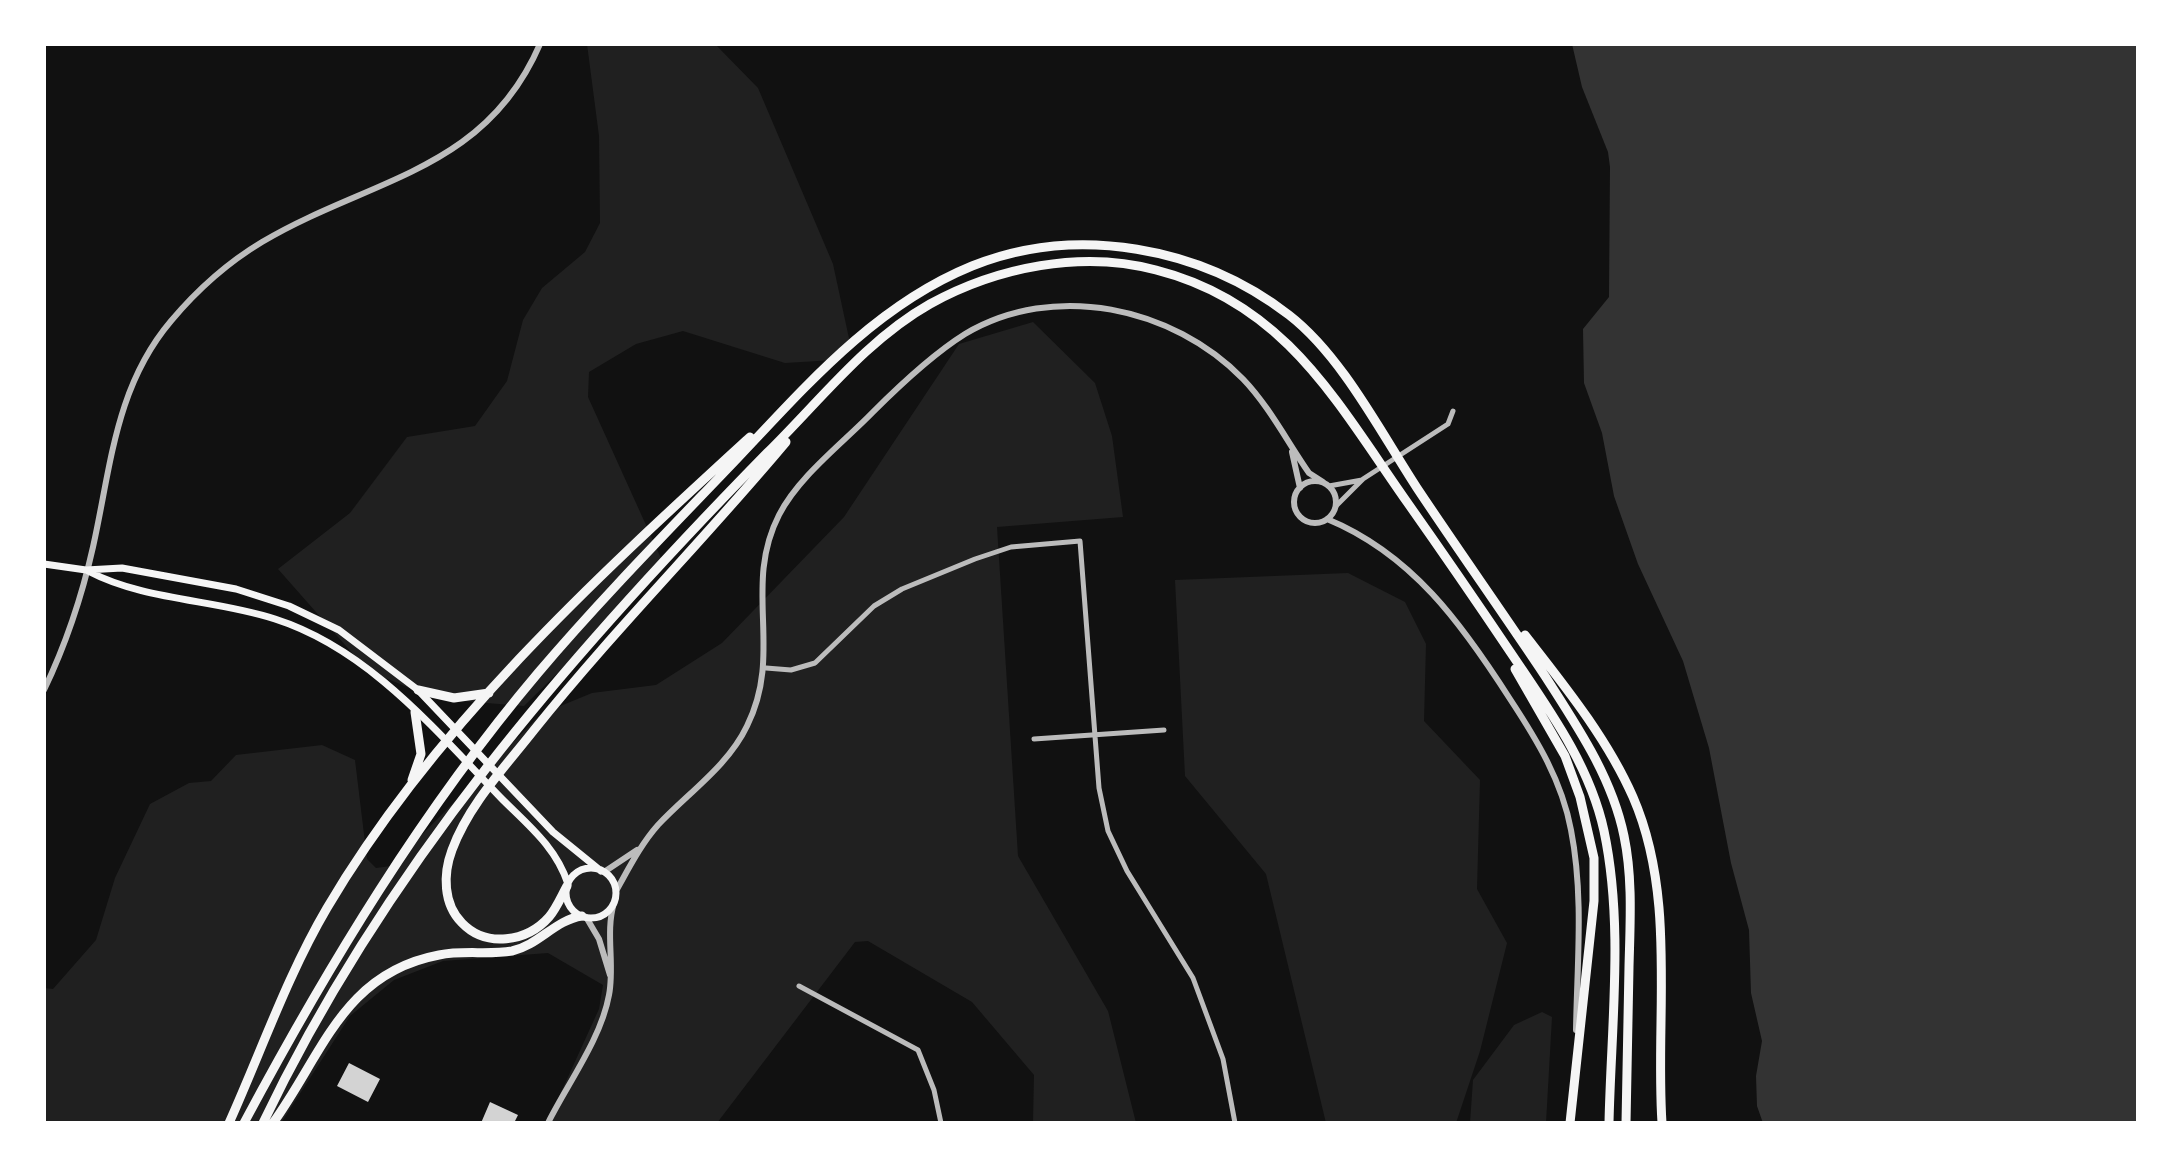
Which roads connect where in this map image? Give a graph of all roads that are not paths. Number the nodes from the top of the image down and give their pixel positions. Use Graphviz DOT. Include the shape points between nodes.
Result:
graph roads {
  1 [pos="540,44"];
  2 [pos="814,378"];
  3 [pos="829,391"];
  4 [pos="1453,411"];
  5 [pos="1289,445"];
  6 [pos="1363,479"];
  7 [pos="1326,484"];
  8 [pos="1300,488"];
  9 [pos="1336,506"];
  10 [pos="1327,519"];
  11 [pos="44,564"];
  12 [pos="86,570"];
  13 [pos="1485,585"];
  14 [pos="1469,591"];
  15 [pos="766,668"];
  16 [pos="44,690"];
  17 [pos="418,690"];
  18 [pos="489,693"];
  19 [pos="415,712"];
  20 [pos="1164,730"];
  21 [pos="458,731"];
  22 [pos="1095,735"];
  23 [pos="1034,739"];
  24 [pos="448,742"];
  25 [pos="407,790"];
  26 [pos="642,845"];
  27 [pos="602,871"];
  28 [pos="568,885"];
  29 [pos="616,891"];
  30 [pos="614,903"];
  31 [pos="584,917"];
  32 [pos="611,978"];
  33 [pos="799,986"];
  34 [pos="1576,1044"];
  35 [pos="229,1123"];
  36 [pos="244,1123"];
  37 [pos="263,1123"];
  38 [pos="273,1123"];
  39 [pos="548,1123"];
  40 [pos="941,1123"];
  41 [pos="1235,1123"];
  42 [pos="1570,1123"];
  43 [pos="1609,1123"];
  44 [pos="1626,1123"];
  45 [pos="1662,1123"];
  1 -- 12 [label="street" via="517,91 465,141 264,241 207,283 169,323 122,406"];
  2 -- 13 [label="highway" via="872,324 913,295 973,266 1028,249 1085,244 1184,260 1230,278 1290,316 1329,357"];
  2 -- 18 [label="highway" via="611,564"];
  2 -- 36 [label="highway" via="536,675 395,867 294,1029"];
  3 -- 14 [label="highway" via="883,335 964,287 1039,266 1106,262 1180,277 1258,317 1299,352"];
  3 -- 28 [label="highway" via="485,791 449,860 450,906 463,924 484,937 507,939 529,933 547,920"];
  3 -- 37 [label="highway" via="683,540 488,763 354,958"];
  4 -- 6 [label="street" via="1448,424"];
  5 -- 7 [label="street" via="1309,473"];
  5 -- 8 [label="street"];
  5 -- 15 [label="street" via="1245,380 1212,352 1155,320 1108,307 1048,307 997,319 964,335 889,397 780,513 762,571"];
  6 -- 7 [label="street"];
  6 -- 9 [label="street"];
  7 -- 8 [label="street"];
  7 -- 9 [label="street"];
  8 -- 10 [label="street" via="1294,503 1302,518"];
  9 -- 10 [label="street"];
  10 -- 34 [label="street" via="1366,536 1438,598 1459,621 1543,751 1560,788 1577,865"];
  11 -- 12 [label="main road"];
  12 -- 16 [label="street" via="68,635"];
  12 -- 17 [label="main road" via="122,568 236,589 289,606 339,630"];
  12 -- 19 [label="main road" via="115,586 233,608 297,627 339,648"];
  13 -- 44 [label="highway" via="1599,767 1624,834 1631,889"];
  13 -- 45 [label="highway" via="1569,694 1615,761 1633,798 1654,880 1661,970"];
  14 -- 34 [label="highway" via="1565,756 1588,829 1594,901"];
  14 -- 43 [label="highway" via="1564,733 1589,780 1604,829 1614,922"];
  15 -- 22 [label="street" via="791,670 815,663 874,606 975,559 1011,547 1080,541"];
  15 -- 26 [label="street" via="740,740"];
  17 -- 18 [label="highway" via="454,698"];
  17 -- 21 [label="main road"];
  18 -- 21 [label="highway"];
  19 -- 24 [label="main road"];
  19 -- 25 [label="highway" via="421,754"];
  20 -- 22 [label="street"];
  21 -- 24 [label="highway"];
  21 -- 27 [label="main road" via="575,852"];
  22 -- 23 [label="street"];
  22 -- 41 [label="street" via="1108,831 1193,978 1223,1059"];
  24 -- 25 [label="highway"];
  24 -- 28 [label="main road" via="554,853"];
  25 -- 35 [label="highway" via="350,870 299,960"];
  26 -- 27 [label="street" via="619,865"];
  26 -- 29 [label="street"];
  27 -- 28 [label="main road" via="586,869"];
  27 -- 29 [label="main road"];
  28 -- 31 [label="main road" via="570,906"];
  29 -- 30 [label="main road"];
  30 -- 31 [label="main road" via="603,915"];
  30 -- 32 [label="street"];
  31 -- 32 [label="street" via="599,939"];
  31 -- 38 [label="highway" via="565,920 525,947 436,955 375,981 343,1012"];
  32 -- 39 [label="street" via="605,1009"];
  33 -- 40 [label="street" via="918,1050"];
  34 -- 42 [label="highway"];
}
